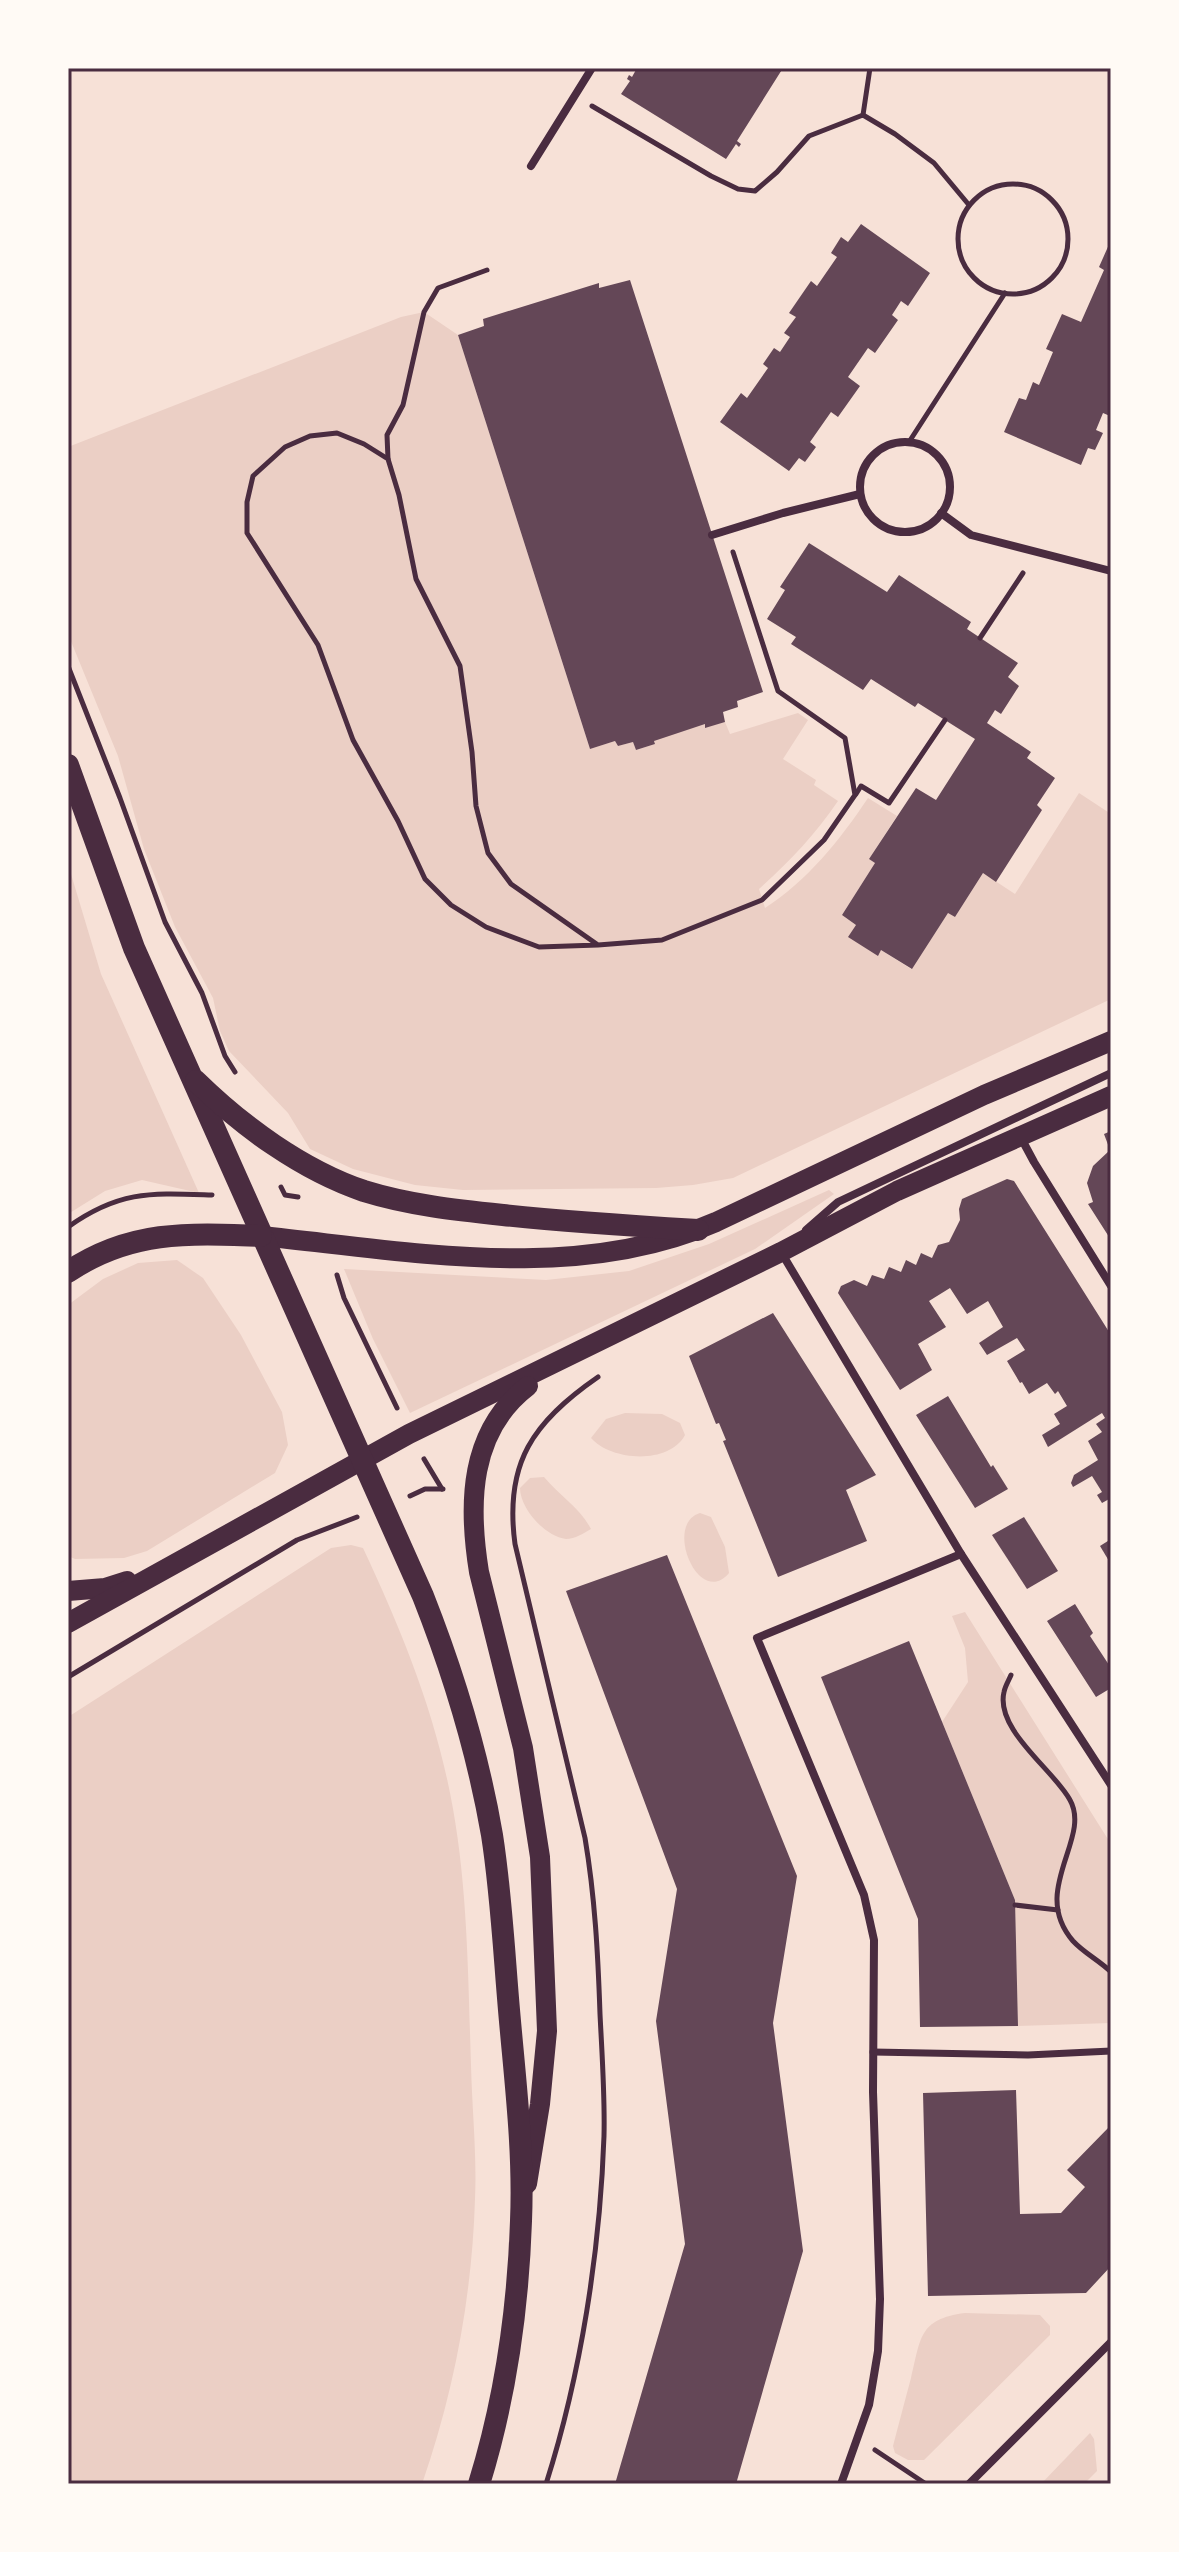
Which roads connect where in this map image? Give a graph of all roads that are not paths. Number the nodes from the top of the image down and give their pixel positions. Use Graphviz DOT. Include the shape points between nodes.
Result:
graph roads {
  1 [pos="592,68"];
  2 [pos="531,166"];
  3 [pos="860,494"];
  4 [pos="941,513"];
  5 [pos="712,535"];
  6 [pos="1111,571"];
  7 [pos="68,765"];
  8 [pos="1111,1041"];
  9 [pos="189,1073"];
  10 [pos="1111,1073"];
  11 [pos="1111,1096"];
  12 [pos="1020,1135"];
  13 [pos="698,1230"];
  14 [pos="261,1236"];
  15 [pos="781,1252"];
  16 [pos="68,1272"];
  17 [pos="1111,1286"];
  18 [pos="571,1356"];
  19 [pos="360,1460"];
  20 [pos="961,1554"];
  21 [pos="160,1572"];
  22 [pos="68,1591"];
  23 [pos="68,1623"];
  24 [pos="1111,1785"];
  25 [pos="1111,2051"];
  26 [pos="873,2052"];
  27 [pos="522,2220"];
  28 [pos="1111,2342"];
  29 [pos="479,2484"];
  30 [pos="841,2484"];
  31 [pos="969,2484"];
  1 -- 2 [label="street"];
  3 -- 4 [label="street" via="874,520 887,528 917,530"];
  3 -- 4 [label="street" via="865,466 874,454 909,442 940,458 947,471 948,500"];
  3 -- 5 [label="street"];
  4 -- 6 [label="street" via="971,535"];
  7 -- 9 [label="highway" via="134,948"];
  8 -- 13 [label="main road"];
  9 -- 13 [label="highway" via="284,1150 363,1190 457,1210"];
  9 -- 14 [label="highway"];
  10 -- 15 [label="street" via="838,1202"];
  11 -- 12 [label="main road"];
  12 -- 15 [label="main road"];
  12 -- 17 [label="street"];
  13 -- 14 [label="main road" via="620,1250 537,1259"];
  14 -- 16 [label="highway" via="138,1239"];
  14 -- 19 [label="highway"];
  15 -- 18 [label="main road"];
  15 -- 20 [label="street"];
  18 -- 19 [label="main road"];
  18 -- 27 [label="main road" via="525,1387 498,1415 482,1447 473,1496 479,1572 525,1760 540,1857 545,2067"];
  19 -- 21 [label="main road"];
  19 -- 27 [label="highway" via="436,1630 484,1798 497,1871"];
  20 -- 24 [label="street"];
  20 -- 26 [label="street" via="757,1638 864,1895 874,1940"];
  21 -- 22 [label="main road" via="105,1588"];
  21 -- 23 [label="main road"];
  25 -- 26 [label="street"];
  26 -- 30 [label="street" via="878,2351 869,2405"];
  27 -- 29 [label="highway" via="498,2413"];
  28 -- 31 [label="street"];
}
